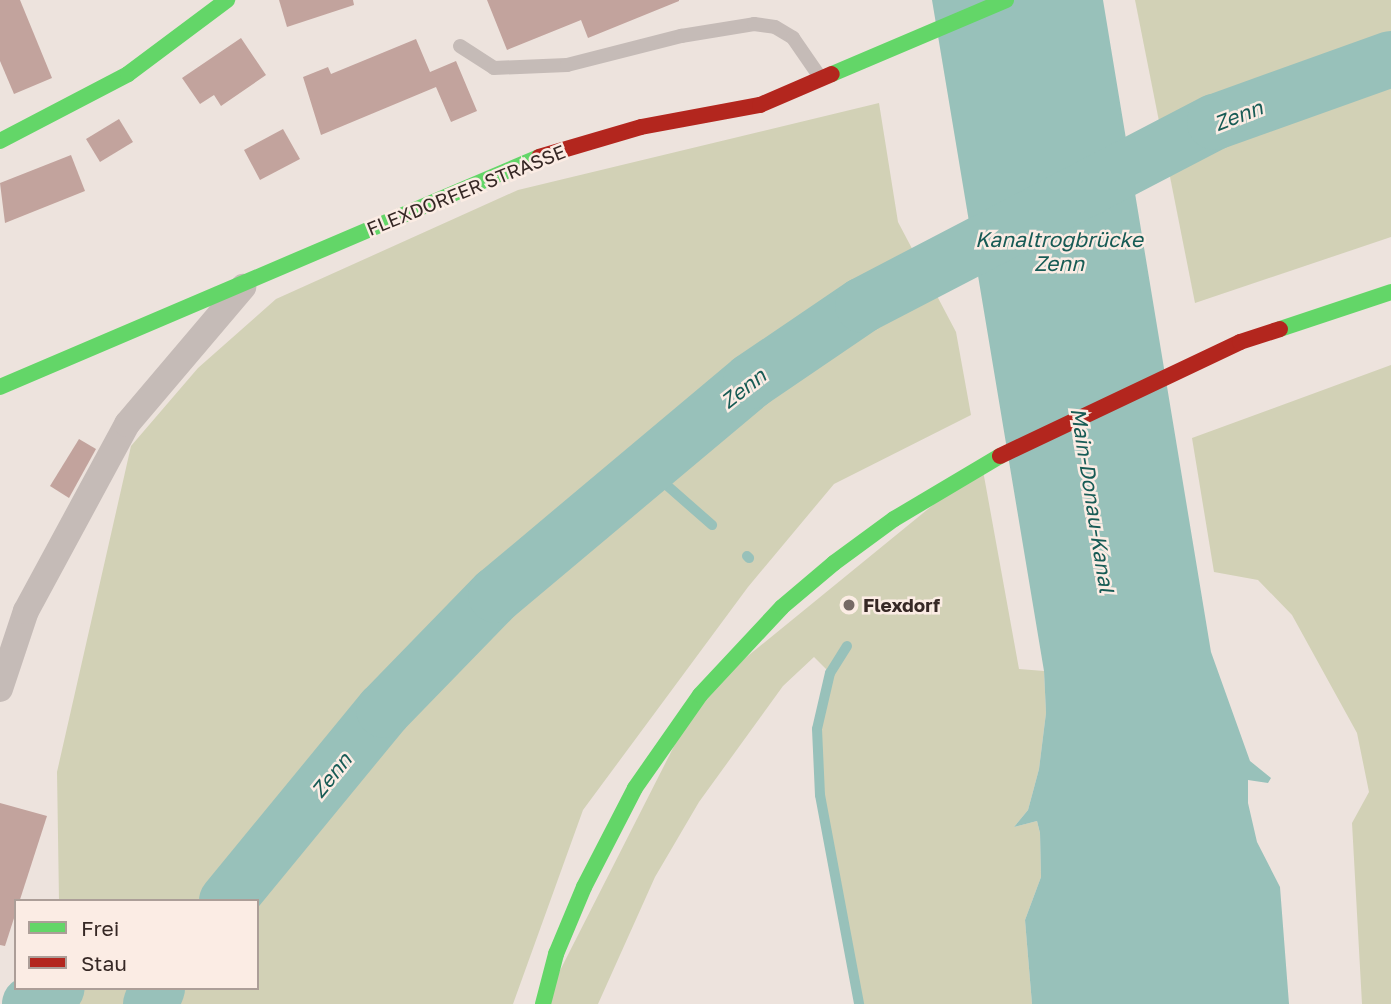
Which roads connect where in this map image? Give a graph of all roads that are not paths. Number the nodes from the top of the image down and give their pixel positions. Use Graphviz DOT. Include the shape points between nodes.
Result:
graph roads {
  1 [pos="227,0"];
  2 [pos="1006,0"];
  3 [pos="460,46"];
  4 [pos="822,80"];
  5 [pos="0,141"];
  6 [pos="245,285"];
  7 [pos="1391,292"];
  8 [pos="0,387"];
  9 [pos="0,689"];
  10 [pos="543,1004"];
  1 -- 5 [label="street" via="128,74"];
  2 -- 4 [label="street, FLEXDORFER STRASSE"];
  3 -- 4 [label="lane" via="494,68 567,65 681,36 754,24 775,27 793,38"];
  4 -- 6 [label="street, FLEXDORFER STRASSE" via="760,105 641,127 535,158"];
  6 -- 8 [label="street, FLEXDORFER STRASSE"];
  6 -- 9 [label="street, FLEXDORFER STRASSE" via="127,424 26,611"];
  7 -- 10 [label="street" via="1240,342 982,465 894,519 834,563 782,607 700,695 635,788 584,887"];
}
